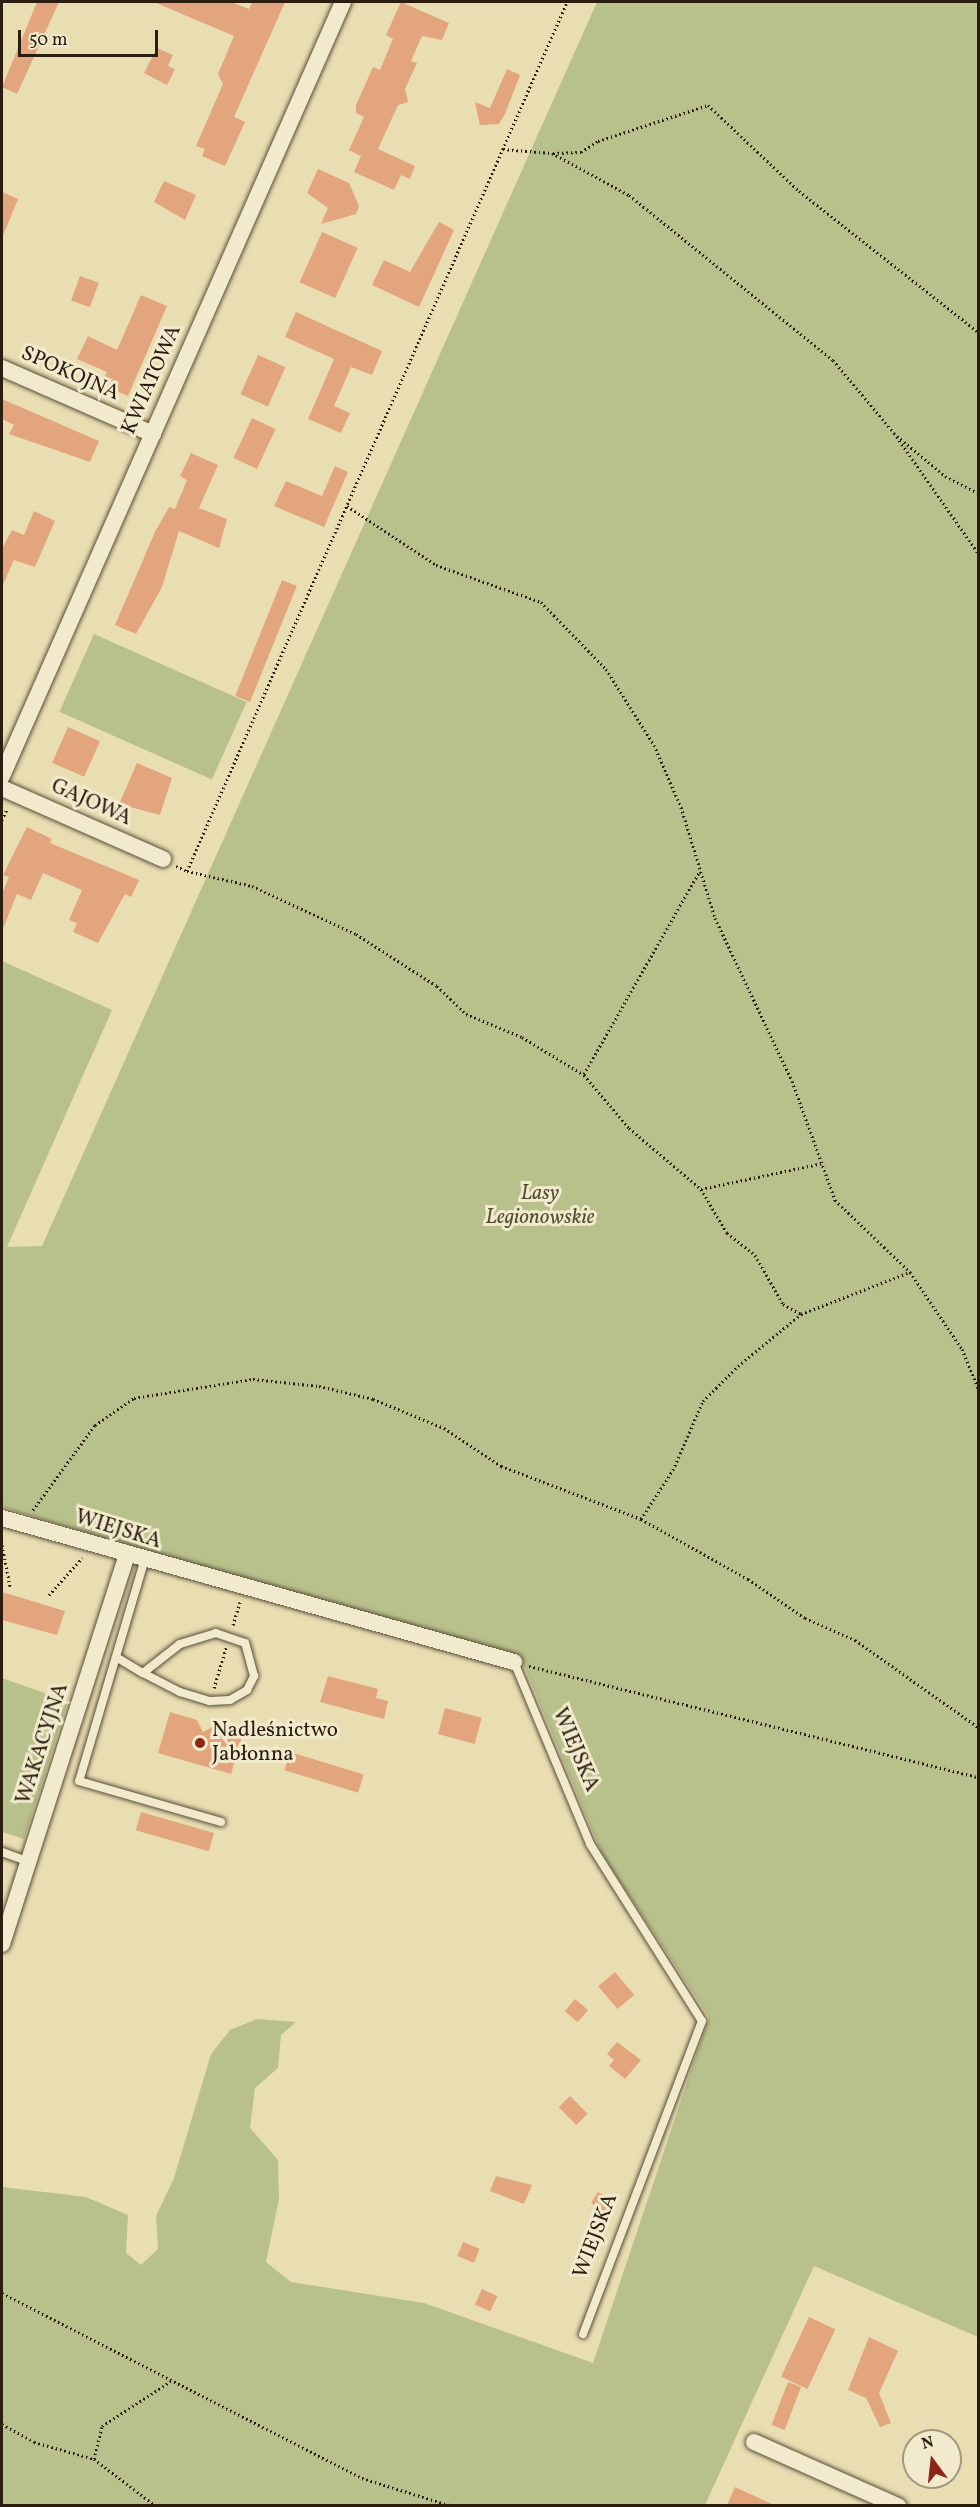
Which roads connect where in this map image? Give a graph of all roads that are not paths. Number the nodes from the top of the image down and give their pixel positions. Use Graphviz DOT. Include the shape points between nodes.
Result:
graph roads {
  1 [pos="343,2"];
  2 [pos="2,368"];
  3 [pos="153,434"];
  4 [pos="2,776"];
  5 [pos="2,788"];
  6 [pos="163,859"];
  7 [pos="2,1518"];
  8 [pos="126,1557"];
  9 [pos="144,1562"];
  10 [pos="116,1657"];
  11 [pos="514,1662"];
  12 [pos="143,1673"];
  13 [pos="221,1822"];
  14 [pos="2,1852"];
  15 [pos="29,1862"];
  16 [pos="2,1944"];
  17 [pos="583,2334"];
  18 [pos="754,2442"];
  19 [pos="898,2505"];
  1 -- 3 [label="street, KWIATOWA"];
  2 -- 3 [label="street, SPOKOJNA"];
  3 -- 4 [label="street, KWIATOWA"];
  5 -- 6 [label="street, GAJOWA"];
  7 -- 8 [label="street, WIEJSKA"];
  8 -- 9 [label="street, WIEJSKA"];
  8 -- 15 [label="street, WAKACYJNA"];
  9 -- 10 [label="lane"];
  9 -- 11 [label="street, WIEJSKA"];
  10 -- 12 [label="lane"];
  10 -- 13 [label="lane" via="79,1781"];
  11 -- 17 [label="lane, WIEJSKA" via="590,1844 702,2020"];
  12 -- 12 [label="lane" via="180,1644 216,1633 245,1643 254,1676 247,1690 230,1700 210,1701"];
  14 -- 15 [label="lane"];
  15 -- 16 [label="street, WAKACYJNA"];
  18 -- 19 [label="street"];
}
